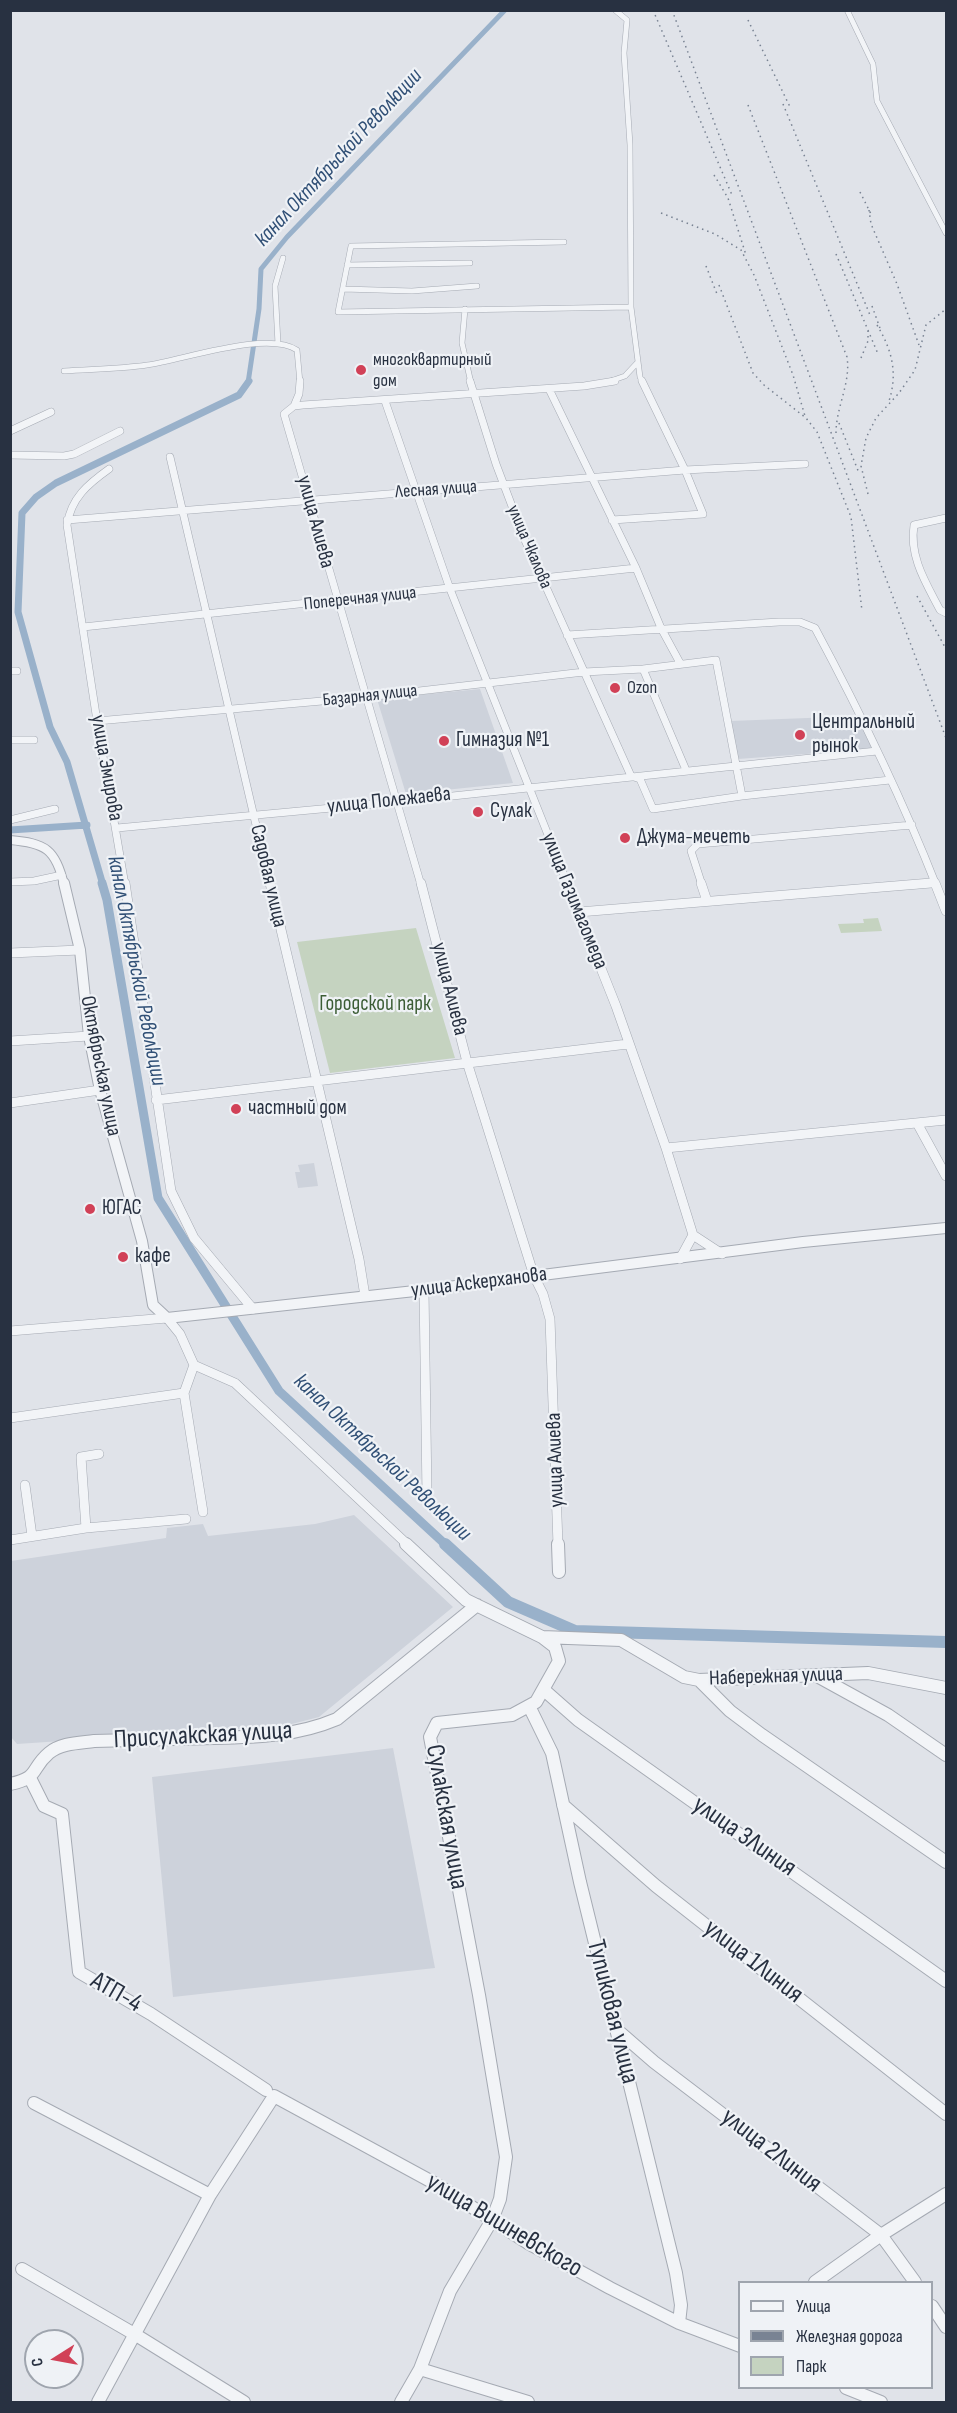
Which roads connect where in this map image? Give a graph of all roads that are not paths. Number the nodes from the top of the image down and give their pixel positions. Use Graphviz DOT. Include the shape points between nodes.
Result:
graph roads {
  1 [pos="615,10"];
  2 [pos="847,10"];
  3 [pos="946,233"];
  4 [pos="564,242"];
  5 [pos="283,258"];
  6 [pos="470,263"];
  7 [pos="347,265"];
  8 [pos="477,286"];
  9 [pos="342,289"];
  10 [pos="631,307"];
  11 [pos="465,309"];
  12 [pos="278,344"];
  13 [pos="638,362"];
  14 [pos="64,371"];
  15 [pos="549,389"];
  16 [pos="473,395"];
  17 [pos="385,400"];
  18 [pos="294,406"];
  19 [pos="51,412"];
  20 [pos="10,431"];
  21 [pos="120,431"];
  22 [pos="10,455"];
  23 [pos="170,457"];
  24 [pos="805,464"];
  25 [pos="109,469"];
  26 [pos="685,470"];
  27 [pos="591,478"];
  28 [pos="502,485"];
  29 [pos="414,491"];
  30 [pos="310,499"];
  31 [pos="181,510"];
  32 [pos="946,518"];
  33 [pos="67,520"];
  34 [pos="612,520"];
  35 [pos="636,568"];
  36 [pos="542,578"];
  37 [pos="450,589"];
  38 [pos="337,602"];
  39 [pos="946,613"];
  40 [pos="206,615"];
  41 [pos="83,627"];
  42 [pos="661,628"];
  43 [pos="567,635"];
  44 [pos="680,663"];
  45 [pos="643,669"];
  46 [pos="584,672"];
  47 [pos="487,683"];
  48 [pos="367,698"];
  49 [pos="228,709"];
  50 [pos="97,721"];
  51 [pos="10,740"];
  52 [pos="34,740"];
  53 [pos="877,751"];
  54 [pos="735,765"];
  55 [pos="686,770"];
  56 [pos="631,776"];
  57 [pos="890,780"];
  58 [pos="527,786"];
  59 [pos="742,796"];
  60 [pos="396,802"];
  61 [pos="55,809"];
  62 [pos="253,814"];
  63 [pos="10,820"];
  64 [pos="912,825"];
  65 [pos="117,828"];
  66 [pos="10,840"];
  67 [pos="62,875"];
  68 [pos="10,882"];
  69 [pos="934,883"];
  70 [pos="707,901"];
  71 [pos="946,911"];
  72 [pos="579,912"];
  73 [pos="80,950"];
  74 [pos="10,953"];
  75 [pos="89,1036"];
  76 [pos="10,1041"];
  77 [pos="628,1044"];
  78 [pos="467,1062"];
  79 [pos="317,1080"];
  80 [pos="100,1090"];
  81 [pos="156,1100"];
  82 [pos="10,1103"];
  83 [pos="946,1120"];
  84 [pos="916,1123"];
  85 [pos="666,1148"];
  86 [pos="946,1176"];
  87 [pos="946,1228"];
  88 [pos="693,1235"];
  89 [pos="722,1254"];
  90 [pos="680,1259"];
  91 [pos="534,1276"];
  92 [pos="424,1290"];
  93 [pos="365,1296"];
  94 [pos="248,1310"];
  95 [pos="167,1318"];
  96 [pos="10,1331"];
  97 [pos="194,1365"];
  98 [pos="184,1393"];
  99 [pos="10,1418"];
  100 [pos="99,1454"];
  101 [pos="25,1485"];
  102 [pos="427,1495"];
  103 [pos="203,1512"];
  104 [pos="186,1519"];
  105 [pos="86,1528"];
  106 [pos="32,1536"];
  107 [pos="10,1540"];
  108 [pos="559,1572"];
  109 [pos="477,1605"];
  110 [pos="542,1636"];
  111 [pos="817,1676"];
  112 [pos="699,1680"];
  113 [pos="946,1688"];
  114 [pos="544,1690"];
  115 [pos="529,1706"];
  116 [pos="946,1755"];
  117 [pos="30,1778"];
  118 [pos="10,1784"];
  119 [pos="563,1805"];
  120 [pos="946,1862"];
  121 [pos="946,1981"];
  122 [pos="616,2030"];
  123 [pos="270,2093"];
  124 [pos="34,2103"];
  125 [pos="946,2114"];
  126 [pos="946,2194"];
  127 [pos="210,2195"];
  128 [pos="492,2220"];
  129 [pos="881,2235"];
  130 [pos="22,2269"];
  131 [pos="818,2281"];
  132 [pos="914,2281"];
  133 [pos="933,2308"];
  134 [pos="679,2323"];
  135 [pos="946,2327"];
  136 [pos="136,2335"];
  137 [pos="738,2345"];
  138 [pos="420,2369"];
  139 [pos="848,2389"];
  140 [pos="99,2403"];
  141 [pos="244,2403"];
  142 [pos="401,2403"];
  143 [pos="528,2403"];
  144 [pos="881,2403"];
  1 -- 10 [label="street" via="627,20 624,53 630,145"];
  2 -- 3 [label="street" via="875,64 877,101"];
  4 -- 7 [label="street" via="351,246"];
  5 -- 12 [label="street" via="275,286"];
  6 -- 7 [label="street"];
  7 -- 9 [label="street"];
  8 -- 9 [label="street" via="412,291"];
  9 -- 11 [label="street" via="338,312"];
  10 -- 11 [label="street"];
  10 -- 13 [label="street"];
  11 -- 16 [label="street, улица Чкалова" via="464,360"];
  12 -- 14 [label="street" via="222,347 155,364"];
  12 -- 18 [label="street" via="297,350 299,399"];
  13 -- 15 [label="street" via="615,381"];
  13 -- 26 [label="street" via="640,377"];
  15 -- 16 [label="street"];
  15 -- 27 [label="street"];
  16 -- 17 [label="street"];
  16 -- 28 [label="street, улица Чкалова"];
  17 -- 18 [label="street"];
  17 -- 29 [label="street, улица Газимагомеда"];
  18 -- 30 [label="street, улица Алиева" via="284,414"];
  19 -- 20 [label="street"];
  21 -- 22 [label="street" via="64,456"];
  23 -- 31 [label="street, Садовая улица"];
  24 -- 26 [label="street, Лесная улица"];
  25 -- 33 [label="street" via="78,494"];
  26 -- 27 [label="street, Лесная улица"];
  26 -- 34 [label="street" via="703,514"];
  27 -- 28 [label="street, Лесная улица"];
  27 -- 34 [label="street"];
  28 -- 29 [label="street, Лесная улица"];
  28 -- 36 [label="street, улица Чкалова"];
  29 -- 30 [label="street, Лесная улица"];
  29 -- 37 [label="street, улица Газимагомеда"];
  30 -- 31 [label="street, Лесная улица"];
  30 -- 38 [label="street, улица Алиева"];
  31 -- 33 [label="street, Лесная улица"];
  31 -- 40 [label="street, Садовая улица"];
  32 -- 39 [label="street" via="914,525 912,532 916,560 940,610"];
  33 -- 41 [label="street, улица Эмирова"];
  34 -- 35 [label="street"];
  35 -- 36 [label="street, Поперечная улица"];
  35 -- 42 [label="street"];
  36 -- 37 [label="street, Поперечная улица"];
  36 -- 43 [label="street, улица Чкалова"];
  37 -- 38 [label="street, Поперечная улица"];
  37 -- 47 [label="street, улица Газимагомеда"];
  38 -- 40 [label="street, Поперечная улица"];
  38 -- 48 [label="street, улица Алиева"];
  40 -- 41 [label="street, Поперечная улица"];
  40 -- 49 [label="street, Садовая улица"];
  41 -- 50 [label="street, улица Эмирова"];
  42 -- 43 [label="street"];
  42 -- 44 [label="street"];
  42 -- 53 [label="street" via="809,624 815,628"];
  43 -- 46 [label="street, улица Чкалова"];
  44 -- 45 [label="street, Базарная улица"];
  44 -- 54 [label="street, Базарная улица" via="716,660"];
  45 -- 46 [label="street, Базарная улица"];
  45 -- 55 [label="street"];
  46 -- 47 [label="street, Базарная улица"];
  46 -- 56 [label="street, улица Чкалова"];
  47 -- 48 [label="street, Базарная улица"];
  47 -- 58 [label="street, улица Газимагомеда"];
  48 -- 49 [label="street, Базарная улица"];
  48 -- 60 [label="street, улица Алиева"];
  49 -- 50 [label="street, Базарная улица"];
  49 -- 62 [label="street, Садовая улица"];
  50 -- 65 [label="street, улица Эмирова"];
  51 -- 52 [label="street"];
  53 -- 54 [label="street, улица Полежаева"];
  53 -- 57 [label="street"];
  54 -- 55 [label="street, улица Полежаева"];
  54 -- 59 [label="street"];
  55 -- 56 [label="street, улица Полежаева"];
  56 -- 58 [label="street, улица Полежаева"];
  56 -- 59 [label="street, улица Чкалова" via="640,780 653,809"];
  57 -- 59 [label="street"];
  57 -- 64 [label="street"];
  58 -- 60 [label="street, улица Полежаева"];
  58 -- 72 [label="street, улица Газимагомеда"];
  60 -- 62 [label="street, улица Полежаева"];
  60 -- 78 [label="street, улица Алиева" via="432,920"];
  61 -- 63 [label="street"];
  62 -- 65 [label="street, улица Полежаева"];
  62 -- 79 [label="street, Садовая улица"];
  64 -- 69 [label="street"];
  64 -- 70 [label="street" via="698,844 692,851"];
  65 -- 81 [label="street, улица Эмирова"];
  66 -- 67 [label="street, Октябрьская улица" via="48,849"];
  67 -- 68 [label="street"];
  67 -- 73 [label="street, Октябрьская улица"];
  69 -- 70 [label="street"];
  69 -- 71 [label="street"];
  70 -- 72 [label="street"];
  72 -- 77 [label="street, улица Газимагомеда"];
  73 -- 74 [label="street"];
  73 -- 75 [label="street, Октябрьская улица"];
  75 -- 76 [label="street"];
  75 -- 80 [label="street, Октябрьская улица"];
  77 -- 78 [label="street"];
  77 -- 85 [label="street, улица Газимагомеда"];
  78 -- 79 [label="street"];
  78 -- 91 [label="street, улица Алиева"];
  79 -- 81 [label="street"];
  79 -- 93 [label="street, Садовая улица"];
  80 -- 82 [label="street"];
  80 -- 95 [label="street, Октябрьская улица" via="142,1241 153,1305"];
  81 -- 94 [label="street, улица Эмирова" via="171,1191 194,1238"];
  83 -- 84 [label="street"];
  84 -- 85 [label="street"];
  84 -- 86 [label="street"];
  85 -- 88 [label="street, улица Газимагомеда"];
  87 -- 89 [label="street, улица Аскерханова"];
  88 -- 89 [label="street"];
  88 -- 90 [label="street"];
  89 -- 90 [label="street, улица Аскерханова"];
  90 -- 91 [label="street, улица Аскерханова"];
  91 -- 92 [label="street, улица Аскерханова"];
  91 -- 108 [label="street, улица Алиева" via="550,1319 553,1344"];
  92 -- 93 [label="street, улица Аскерханова"];
  92 -- 102 [label="street"];
  93 -- 94 [label="street, улица Аскерханова"];
  94 -- 95 [label="street, улица Аскерханова"];
  95 -- 96 [label="street, улица Аскерханова"];
  95 -- 97 [label="street" via="180,1334"];
  97 -- 98 [label="street"];
  97 -- 109 [label="street, Сулакская улица" via="235,1383 466,1600"];
  98 -- 99 [label="street"];
  98 -- 103 [label="street"];
  100 -- 105 [label="street" via="81,1457"];
  101 -- 106 [label="street"];
  104 -- 105 [label="street"];
  105 -- 106 [label="street"];
  106 -- 107 [label="street"];
  109 -- 110 [label="street, Сулакская улица"];
  109 -- 117 [label="street, Присулакская улица" via="337,1719 318,1728 269,1737 70,1744 49,1753"];
  110 -- 112 [label="street, Набережная улица" via="621,1640 684,1677"];
  110 -- 114 [label="street, Сулакская улица" via="555,1647 559,1661"];
  111 -- 112 [label="street, Набережная улица"];
  111 -- 113 [label="street, Набережная улица" via="868,1673"];
  111 -- 116 [label="street" via="888,1715"];
  112 -- 120 [label="street" via="762,1735"];
  114 -- 115 [label="street, Сулакская улица"];
  114 -- 121 [label="street, улица 3Линия" via="578,1720"];
  115 -- 119 [label="street, Тупиковая улица" via="552,1753"];
  115 -- 128 [label="street, Сулакская улица" via="512,1715 437,1723 430,1737 506,2157 500,2199"];
  117 -- 118 [label="street"];
  117 -- 123 [label="street, АТП-4" via="44,1806 62,1814 79,1972 152,2014"];
  119 -- 122 [label="street, Тупиковая улица"];
  119 -- 125 [label="street, улица 1Линия" via="687,1911"];
  122 -- 129 [label="street, улица 2Линия"];
  122 -- 134 [label="street, Тупиковая улица" via="676,2274 681,2306"];
  123 -- 127 [label="street"];
  123 -- 128 [label="street, улица Вишневского" via="436,2184"];
  124 -- 127 [label="street"];
  126 -- 129 [label="street"];
  127 -- 136 [label="street"];
  128 -- 134 [label="street, улица Вишневского"];
  128 -- 138 [label="street, Сулакская улица" via="450,2291"];
  129 -- 131 [label="street"];
  129 -- 132 [label="street, улица 2Линия"];
  130 -- 136 [label="street"];
  133 -- 135 [label="street"];
  134 -- 137 [label="street, улица Вишневского"];
  136 -- 140 [label="street"];
  136 -- 141 [label="street"];
  138 -- 142 [label="street, Сулакская улица"];
  138 -- 143 [label="street"];
  139 -- 144 [label="street"];
}
